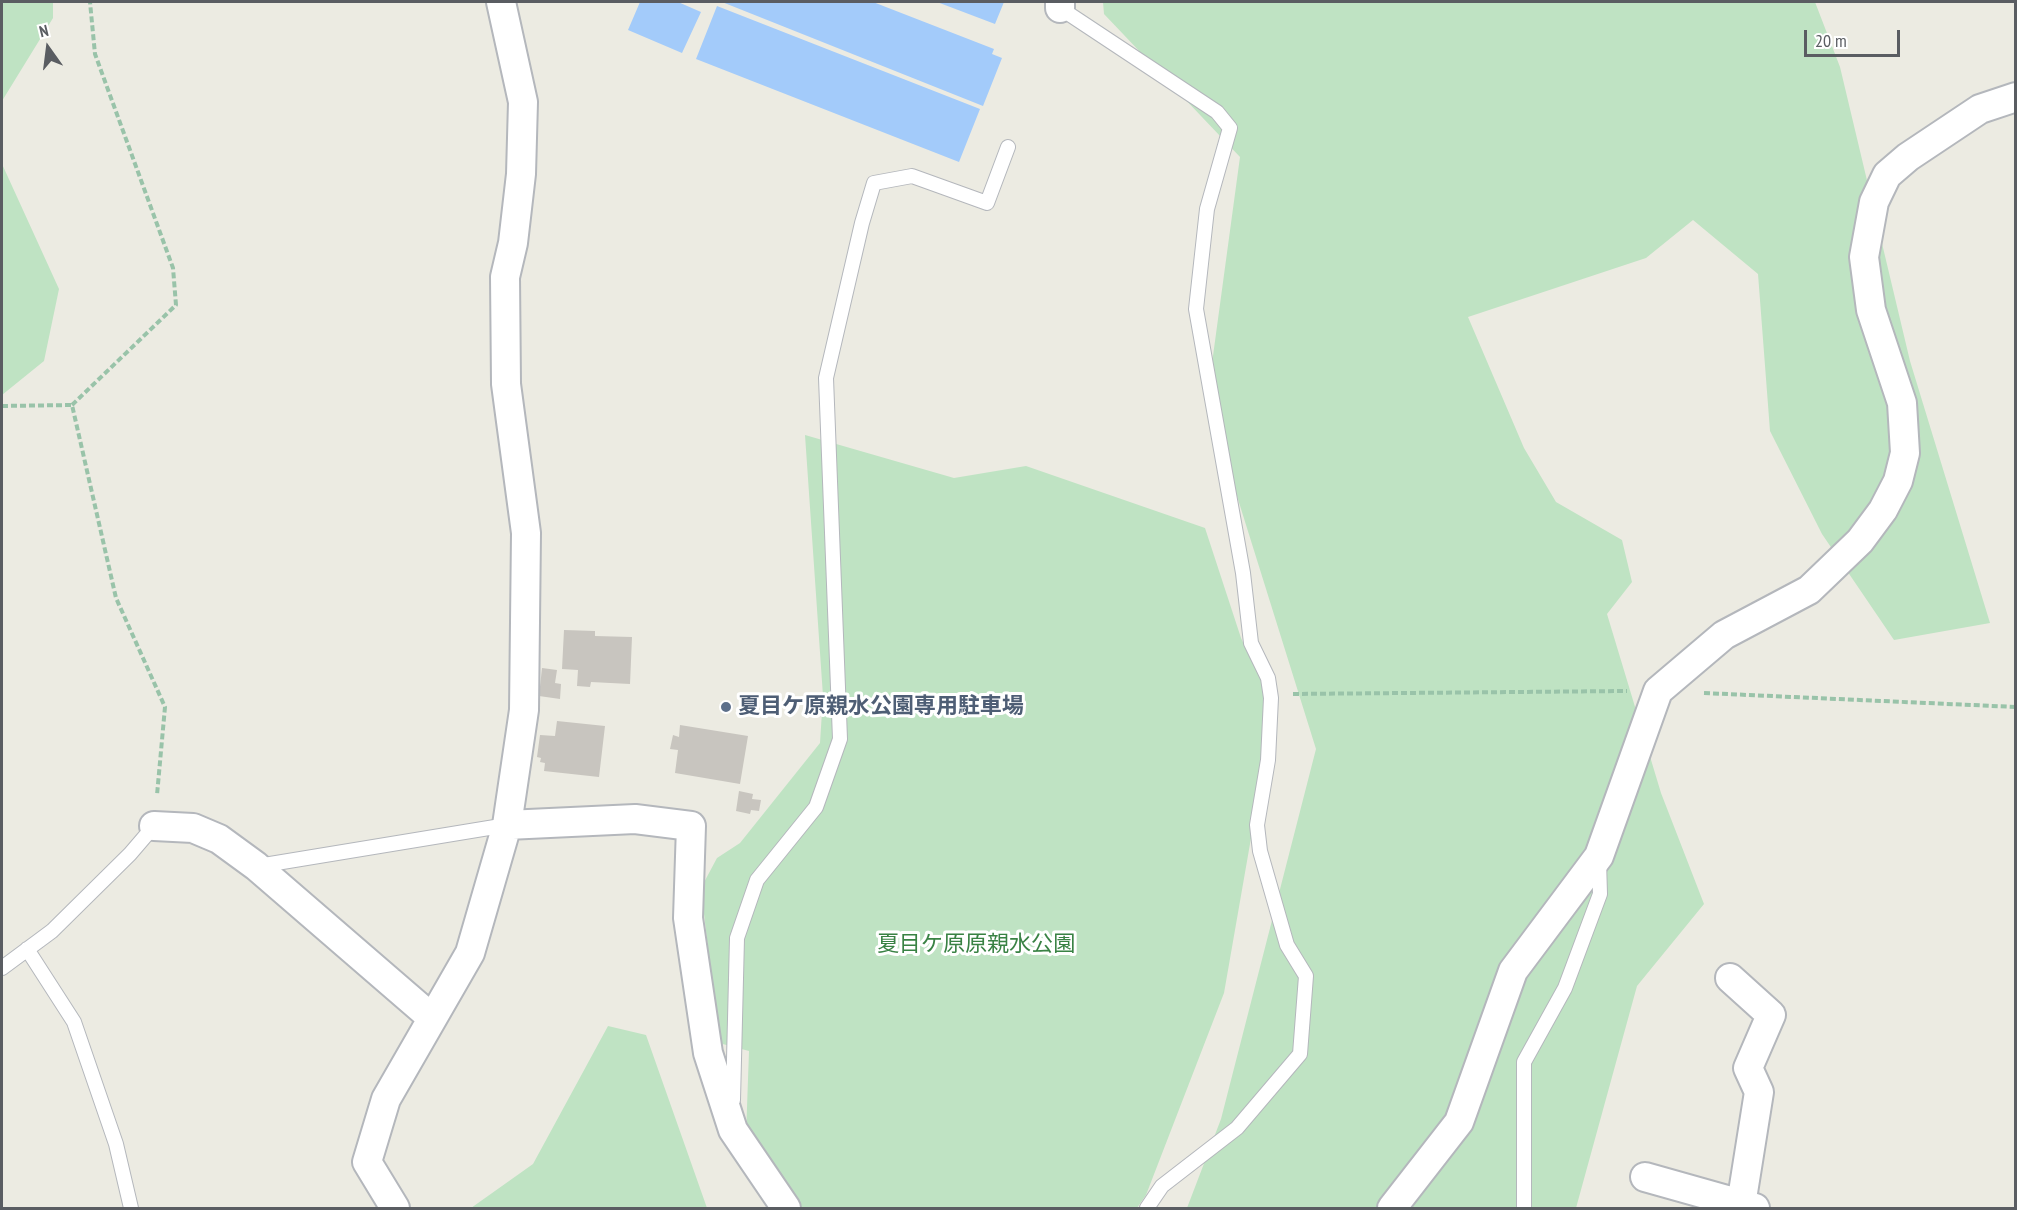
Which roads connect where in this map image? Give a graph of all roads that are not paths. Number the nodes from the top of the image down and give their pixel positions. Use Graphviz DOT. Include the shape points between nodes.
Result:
graph roads {
  1 [pos="501,2"];
  2 [pos="1060,5"];
  3 [pos="2016,97"];
  4 [pos="1008,147"];
  5 [pos="507,825"];
  6 [pos="154,826"];
  7 [pos="1599,856"];
  8 [pos="256,866"];
  9 [pos="27,949"];
  10 [pos="2,968"];
  11 [pos="1730,978"];
  12 [pos="432,1018"];
  13 [pos="733,1130"];
  14 [pos="1645,1177"];
  15 [pos="1745,1207"];
  16 [pos="131,1209"];
  17 [pos="395,1209"];
  18 [pos="786,1209"];
  19 [pos="1147,1209"];
  20 [pos="1392,1209"];
  21 [pos="1524,1209"];
  1 -- 5 [label="street" via="523,102 521,174 505,277 506,384 526,532 524,710"];
  2 -- 19 [label="lane" via="1217,112 1230,128 1207,209 1196,309 1243,573 1251,643 1268,678 1271,698 1268,760 1257,825 1260,851 1287,945 1306,976 1300,1054 1238,1128 1162,1186"];
  3 -- 7 [label="street" via="1980,109 1908,157 1887,175 1874,202 1864,257 1870,310 1902,403 1905,453 1898,481 1883,510 1860,541 1809,590 1724,635 1658,690"];
  4 -- 13 [label="lane" via="987,203 912,176 893,179 874,183 862,223 826,378 840,739 816,807 757,880 737,938"];
  5 -- 8 [label="lane"];
  5 -- 12 [label="street" via="470,953"];
  5 -- 13 [label="street" via="634,819 691,826 688,918 708,1053"];
  6 -- 8 [label="street" via="193,828 219,838"];
  6 -- 9 [label="lane" via="52,931"];
  7 -- 20 [label="street" via="1513,971 1460,1122"];
  7 -- 21 [label="lane" via="1600,894 1565,988 1524,1062"];
  8 -- 12 [label="street"];
  9 -- 10 [label="lane"];
  9 -- 16 [label="lane" via="74,1022 116,1144"];
  11 -- 15 [label="street" via="1771,1016 1748,1068 1759,1092"];
  12 -- 17 [label="street" via="386,1099 367,1162"];
  13 -- 18 [label="street"];
  14 -- 15 [label="street"];
}
